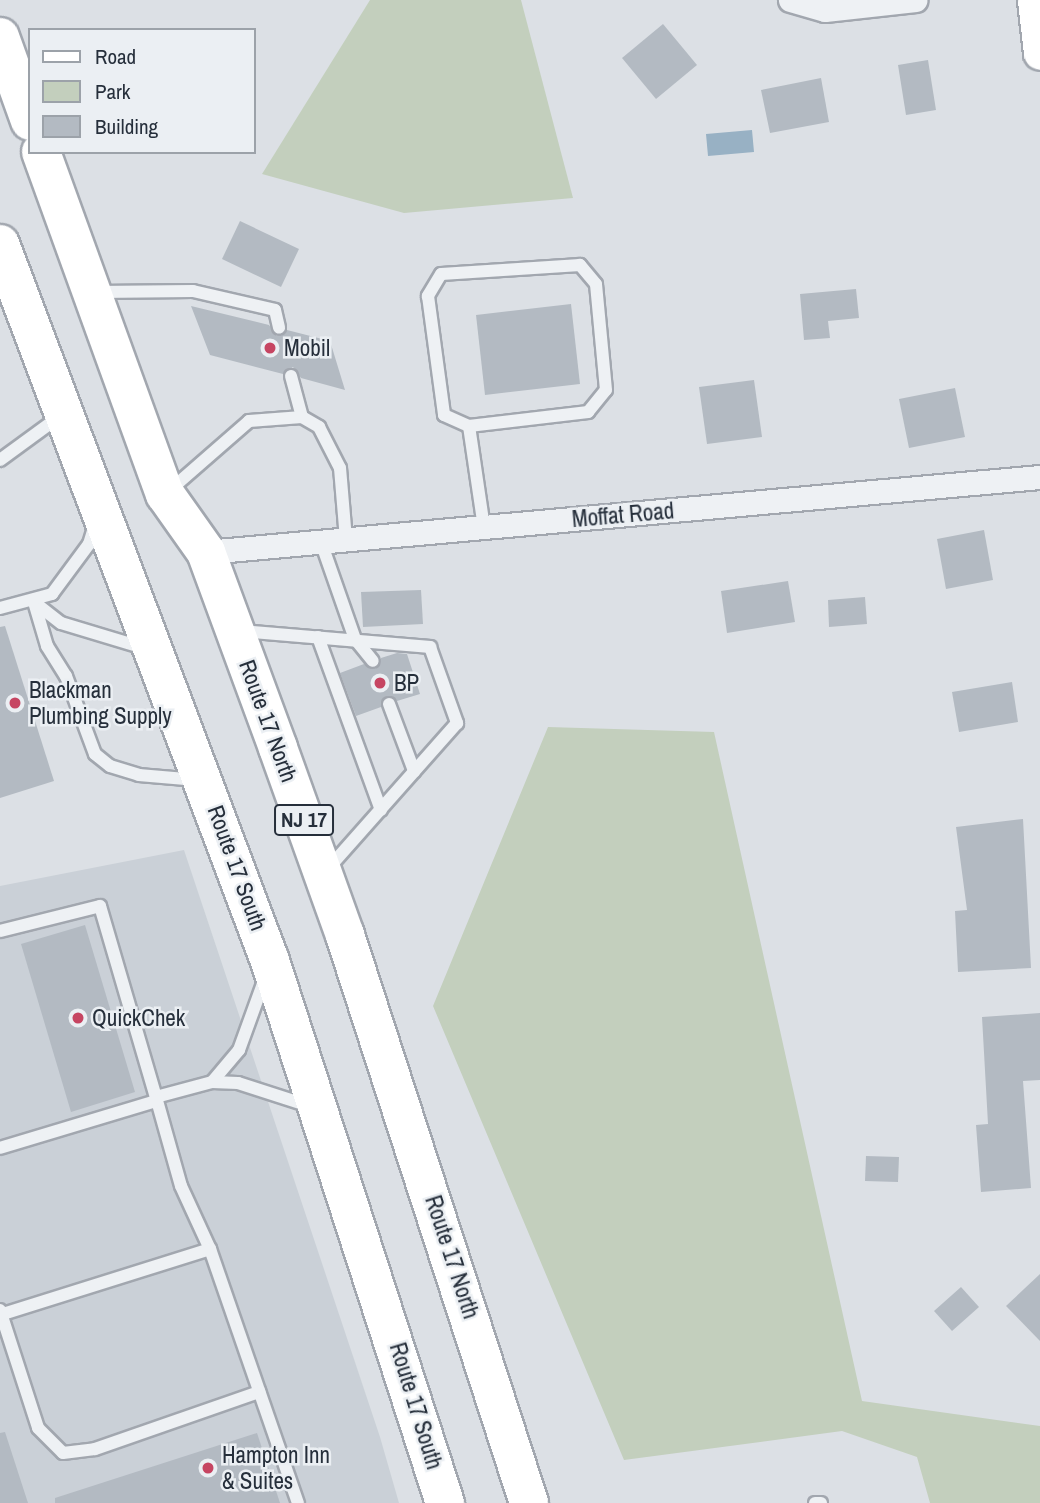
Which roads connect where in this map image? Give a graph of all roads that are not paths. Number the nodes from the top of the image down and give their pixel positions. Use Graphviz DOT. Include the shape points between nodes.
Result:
graph roads {
  1 [pos="790,0"];
  2 [pos="915,0"];
  3 [pos="1034,0"];
  4 [pos="0,37"];
  5 [pos="1040,53"];
  6 [pos="28,115"];
  7 [pos="42,154"];
  8 [pos="0,243"];
  9 [pos="90,292"];
  10 [pos="279,328"];
  11 [pos="291,376"];
  12 [pos="65,412"];
  13 [pos="302,417"];
  14 [pos="469,426"];
  15 [pos="0,460"];
  16 [pos="1040,477"];
  17 [pos="165,494"];
  18 [pos="100,503"];
  19 [pos="484,527"];
  20 [pos="346,540"];
  21 [pos="321,542"];
  22 [pos="206,552"];
  23 [pos="34,602"];
  24 [pos="0,608"];
  25 [pos="234,630"];
  26 [pos="318,637"];
  27 [pos="355,639"];
  28 [pos="159,657"];
  29 [pos="373,661"];
  30 [pos="389,704"];
  31 [pos="414,771"];
  32 [pos="206,781"];
  33 [pos="381,810"];
  34 [pos="323,874"];
  35 [pos="0,931"];
  36 [pos="270,961"];
  37 [pos="212,1082"];
  38 [pos="156,1099"];
  39 [pos="320,1110"];
  40 [pos="0,1148"];
  41 [pos="210,1249"];
  42 [pos="1,1312"];
  43 [pos="260,1392"];
  44 [pos="298,1503"];
  45 [pos="445,1503"];
  46 [pos="529,1503"];
  47 [pos="815,1503"];
  48 [pos="821,1503"];
  1 -- 2 [label="street" via="825,10"];
  3 -- 5 [label="main road"];
  4 -- 6 [label="highway"];
  7 -- 9 [label="highway, Route 17 North / NJ 17"];
  8 -- 12 [label="highway, Route 17 South"];
  9 -- 10 [label="lane" via="193,291 275,310"];
  9 -- 17 [label="highway, Route 17 North / NJ 17"];
  11 -- 13 [label="lane"];
  12 -- 15 [label="lane"];
  12 -- 18 [label="highway, Route 17 South"];
  13 -- 17 [label="lane" via="249,421"];
  13 -- 20 [label="lane" via="319,427 340,467"];
  14 -- 14 [label="lane" via="444,415 428,296 441,274 580,265 596,284 606,390 588,412"];
  14 -- 19 [label="lane"];
  16 -- 19 [label="street, Moffat Road"];
  17 -- 22 [label="highway, Route 17 North / NJ 17"];
  18 -- 23 [label="lane" via="89,544 70,575"];
  18 -- 28 [label="highway, Route 17 South"];
  19 -- 20 [label="street, Moffat Road"];
  20 -- 21 [label="street, Moffat Road"];
  21 -- 22 [label="street, Moffat Road"];
  21 -- 27 [label="lane"];
  22 -- 25 [label="highway, Route 17 North / NJ 17"];
  23 -- 24 [label="lane"];
  23 -- 28 [label="lane" via="61,623 125,638"];
  23 -- 32 [label="lane" via="95,754 110,766 139,775"];
  25 -- 26 [label="lane"];
  25 -- 34 [label="highway, Route 17 North / NJ 17"];
  26 -- 27 [label="lane"];
  26 -- 33 [label="lane"];
  27 -- 29 [label="lane"];
  27 -- 31 [label="lane" via="430,647 457,723"];
  28 -- 32 [label="highway, Route 17 South"];
  30 -- 31 [label="lane"];
  31 -- 33 [label="lane"];
  32 -- 36 [label="highway, Route 17 South"];
  33 -- 34 [label="lane"];
  34 -- 46 [label="highway, Route 17 North / NJ 17"];
  35 -- 38 [label="lane" via="100,906"];
  36 -- 37 [label="lane" via="239,1050"];
  36 -- 39 [label="highway, Route 17 South"];
  37 -- 38 [label="lane"];
  37 -- 39 [label="lane" via="258,1087"];
  38 -- 40 [label="lane"];
  38 -- 41 [label="lane" via="181,1186"];
  39 -- 45 [label="highway, Route 17 South"];
  41 -- 42 [label="lane"];
  41 -- 43 [label="lane"];
  42 -- 43 [label="lane" via="38,1428 63,1453 95,1449"];
  43 -- 44 [label="lane"];
  47 -- 48 [label="lane"];
}
